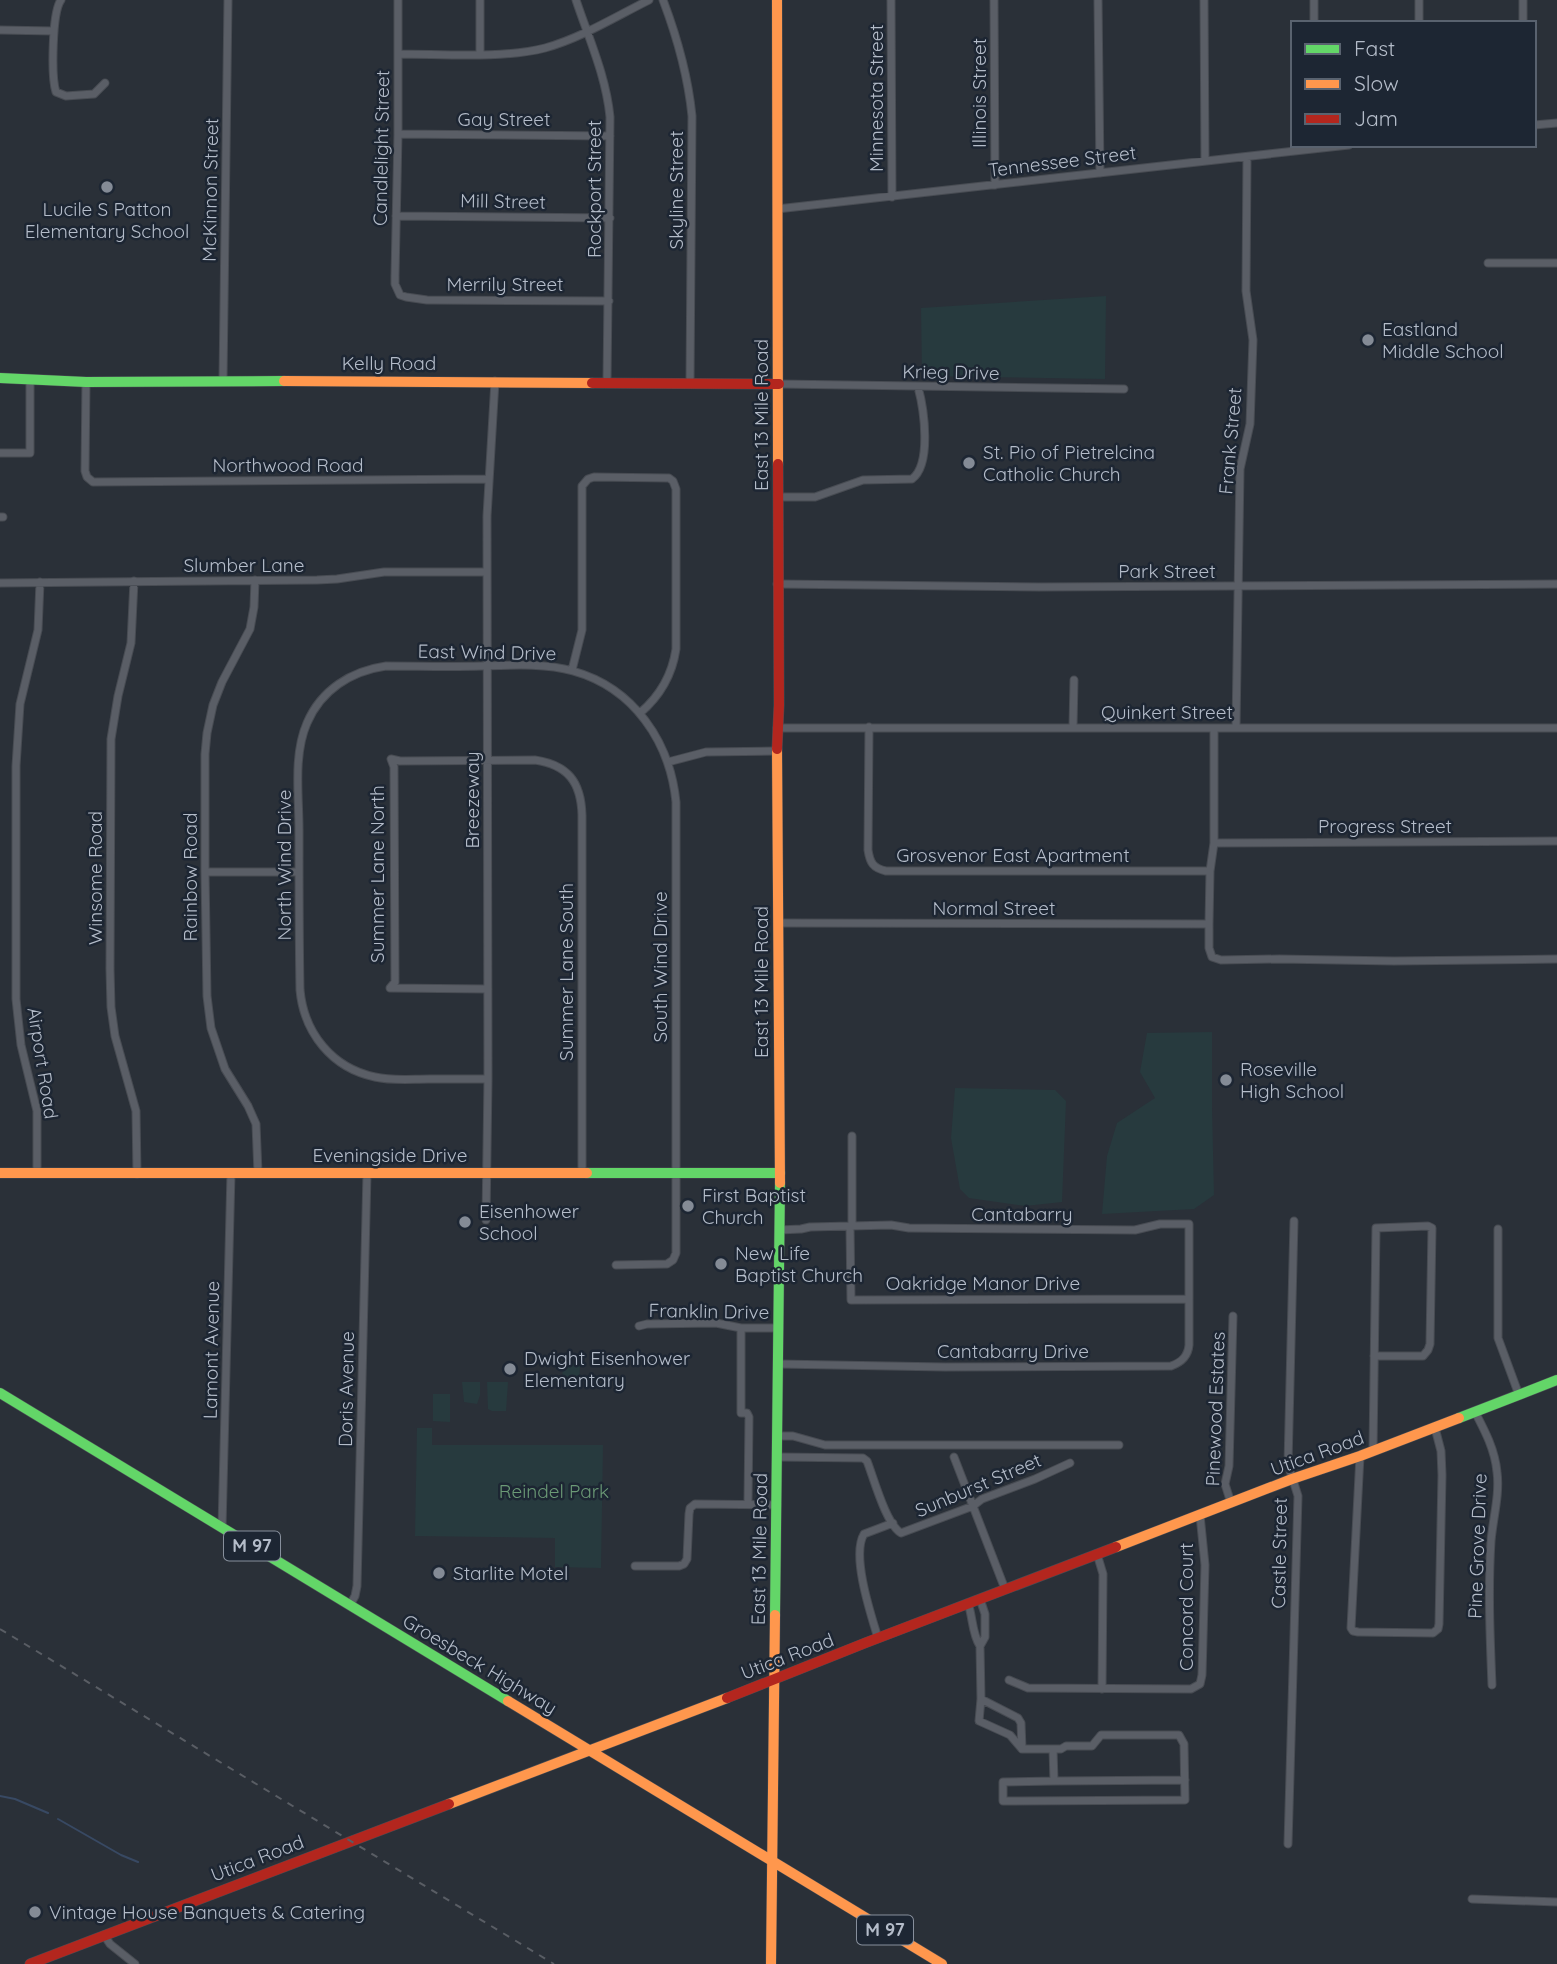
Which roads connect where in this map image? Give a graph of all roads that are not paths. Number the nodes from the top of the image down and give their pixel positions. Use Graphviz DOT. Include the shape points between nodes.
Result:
graph roads {
  1 [pos="61,0"];
  2 [pos="228,0"];
  3 [pos="398,0"];
  4 [pos="480,0"];
  5 [pos="576,0"];
  6 [pos="649,0"];
  7 [pos="663,0"];
  8 [pos="777,0"];
  9 [pos="891,0"];
  10 [pos="995,0"];
  11 [pos="1098,0"];
  12 [pos="1204,0"];
  13 [pos="1314,0"];
  14 [pos="1419,0"];
  15 [pos="1523,0"];
  16 [pos="1314,21"];
  17 [pos="1419,21"];
  18 [pos="1523,21"];
  19 [pos="0,30"];
  20 [pos="54,31"];
  21 [pos="587,31"];
  22 [pos="398,54"];
  23 [pos="480,54"];
  24 [pos="105,83"];
  25 [pos="1557,123"];
  26 [pos="1536,125"];
  27 [pos="398,134"];
  28 [pos="610,136"];
  29 [pos="1314,147"];
  30 [pos="1247,157"];
  31 [pos="1205,161"];
  32 [pos="1100,173"];
  33 [pos="995,185"];
  34 [pos="892,197"];
  35 [pos="778,209"];
  36 [pos="396,216"];
  37 [pos="610,218"];
  38 [pos="1488,262"];
  39 [pos="1557,263"];
  40 [pos="400,295"];
  41 [pos="610,301"];
  42 [pos="0,378"];
  43 [pos="30,379"];
  44 [pos="223,380"];
  45 [pos="495,381"];
  46 [pos="86,382"];
  47 [pos="607,383"];
  48 [pos="690,384"];
  49 [pos="779,384"];
  50 [pos="918,387"];
  51 [pos="1124,390"];
  52 [pos="0,453"];
  53 [pos="489,479"];
  54 [pos="779,497"];
  55 [pos="487,572"];
  56 [pos="255,580"];
  57 [pos="134,581"];
  58 [pos="40,582"];
  59 [pos="0,583"];
  60 [pos="777,584"];
  61 [pos="1557,584"];
  62 [pos="1238,586"];
  63 [pos="487,666"];
  64 [pos="572,670"];
  65 [pos="348,677"];
  66 [pos="1074,680"];
  67 [pos="640,713"];
  68 [pos="869,727"];
  69 [pos="1073,727"];
  70 [pos="777,728"];
  71 [pos="1214,728"];
  72 [pos="1237,728"];
  73 [pos="1557,728"];
  74 [pos="777,751"];
  75 [pos="487,760"];
  76 [pos="668,762"];
  77 [pos="1557,841"];
  78 [pos="1214,843"];
  79 [pos="1210,871"];
  80 [pos="205,872"];
  81 [pos="299,873"];
  82 [pos="779,923"];
  83 [pos="1209,924"];
  84 [pos="1557,959"];
  85 [pos="488,989"];
  86 [pos="488,1079"];
  87 [pos="852,1136"];
  88 [pos="488,1172"];
  89 [pos="582,1172"];
  90 [pos="676,1172"];
  91 [pos="0,1173"];
  92 [pos="231,1173"];
  93 [pos="258,1173"];
  94 [pos="367,1173"];
  95 [pos="780,1173"];
  96 [pos="37,1174"];
  97 [pos="137,1174"];
  98 [pos="486,1220"];
  99 [pos="1293,1221"];
  100 [pos="851,1226"];
  101 [pos="1498,1229"];
  102 [pos="779,1230"];
  103 [pos="616,1265"];
  104 [pos="1189,1299"];
  105 [pos="1233,1315"];
  106 [pos="639,1326"];
  107 [pos="741,1328"];
  108 [pos="779,1328"];
  109 [pos="1374,1356"];
  110 [pos="778,1364"];
  111 [pos="1557,1380"];
  112 [pos="0,1393"];
  113 [pos="1519,1395"];
  114 [pos="1475,1412"];
  115 [pos="1435,1428"];
  116 [pos="778,1436"];
  117 [pos="1119,1445"];
  118 [pos="1373,1451"];
  119 [pos="1360,1456"];
  120 [pos="778,1457"];
  121 [pos="954,1457"];
  122 [pos="1070,1463"];
  123 [pos="1293,1479"];
  124 [pos="748,1503"];
  125 [pos="1231,1503"];
  126 [pos="777,1505"];
  127 [pos="972,1506"];
  128 [pos="1200,1515"];
  129 [pos="893,1523"];
  130 [pos="222,1528"];
  131 [pos="1097,1554"];
  132 [pos="635,1566"];
  133 [pos="1005,1589"];
  134 [pos="980,1599"];
  135 [pos="968,1604"];
  136 [pos="350,1605"];
  137 [pos="878,1638"];
  138 [pos="981,1646"];
  139 [pos="775,1680"];
  140 [pos="1009,1680"];
  141 [pos="1492,1685"];
  142 [pos="1102,1689"];
  143 [pos="981,1699"];
  144 [pos="1022,1749"];
  145 [pos="1053,1749"];
  146 [pos="590,1751"];
  147 [pos="1185,1780"];
  148 [pos="1054,1781"];
  149 [pos="1287,1844"];
  150 [pos="773,1862"];
  151 [pos="1472,1899"];
  152 [pos="1557,1902"];
  153 [pos="104,1936"];
  154 [pos="30,1964"];
  155 [pos="135,1964"];
  156 [pos="771,1964"];
  157 [pos="942,1964"];
  1 -- 20 [label="street"];
  2 -- 44 [label="street, McKinnon Street"];
  3 -- 22 [label="street, Candlelight Street"];
  4 -- 23 [label="street"];
  5 -- 21 [label="street, Rockport Street"];
  6 -- 21 [label="street"];
  7 -- 48 [label="street, Skyline Street" via="683,62 692,116"];
  8 -- 35 [label="main road, East 13 Mile Road"];
  9 -- 34 [label="street, Minnesota Street"];
  10 -- 33 [label="street, Illinois Street"];
  11 -- 32 [label="street"];
  12 -- 31 [label="street"];
  13 -- 16 [label="street"];
  14 -- 17 [label="street"];
  15 -- 18 [label="street"];
  19 -- 20 [label="street"];
  20 -- 24 [label="street" via="56,92 94,94"];
  21 -- 23 [label="street" via="530,51"];
  21 -- 28 [label="street, Rockport Street" via="605,83"];
  22 -- 23 [label="street"];
  22 -- 27 [label="street, Candlelight Street"];
  25 -- 26 [label="street"];
  27 -- 28 [label="street, Gay Street"];
  27 -- 36 [label="street, Candlelight Street"];
  28 -- 37 [label="street, Rockport Street"];
  29 -- 30 [label="street, Tennessee Street"];
  30 -- 31 [label="street, Tennessee Street"];
  30 -- 62 [label="street, Frank Street" via="1246,291 1253,340 1250,424 1240,469"];
  31 -- 32 [label="street, Tennessee Street"];
  32 -- 33 [label="street, Tennessee Street"];
  33 -- 34 [label="street, Tennessee Street"];
  34 -- 35 [label="street, Tennessee Street"];
  35 -- 49 [label="main road, East 13 Mile Road"];
  36 -- 37 [label="street, Mill Street"];
  36 -- 40 [label="street, Candlelight Street" via="395,284"];
  37 -- 41 [label="street, Rockport Street"];
  38 -- 39 [label="street"];
  40 -- 41 [label="street, Merrily Street" via="427,300"];
  41 -- 47 [label="street, Rockport Street"];
  42 -- 43 [label="main road, Kelly Road"];
  43 -- 46 [label="main road, Kelly Road"];
  43 -- 52 [label="street" via="30,453"];
  44 -- 45 [label="main road, Kelly Road"];
  44 -- 46 [label="main road, Kelly Road"];
  45 -- 47 [label="main road, Kelly Road"];
  45 -- 53 [label="street, Breezeway"];
  46 -- 53 [label="street, Northwood Road" via="85,471 96,483"];
  47 -- 48 [label="main road, Kelly Road"];
  48 -- 49 [label="main road, Kelly Road"];
  49 -- 50 [label="street, Krieg Drive"];
  49 -- 54 [label="main road, East 13 Mile Road"];
  50 -- 51 [label="street, Krieg Drive"];
  50 -- 54 [label="street" via="924,448 912,480 863,480 815,497"];
  53 -- 55 [label="street, Breezeway"];
  54 -- 60 [label="main road, East 13 Mile Road"];
  55 -- 56 [label="street, Slumber Lane" via="384,572 337,579"];
  55 -- 63 [label="street, Breezeway"];
  56 -- 57 [label="street, Slumber Lane"];
  56 -- 80 [label="street, Rainbow Road" via="250,629 222,682 207,733"];
  57 -- 58 [label="street, Slumber Lane"];
  57 -- 97 [label="street, Winsome Road" via="131,643 111,739 110,946 112,1020 136,1111"];
  58 -- 59 [label="street, Slumber Lane"];
  58 -- 96 [label="street, Airport Road" via="38,630 18,718 16,804 18,1017 37,1111"];
  60 -- 62 [label="street, Park Street"];
  60 -- 70 [label="main road, East 13 Mile Road"];
  61 -- 62 [label="street, Park Street"];
  62 -- 72 [label="street, Frank Street"];
  63 -- 64 [label="street, East Wind Drive"];
  63 -- 65 [label="street, East Wind Drive" via="386,666"];
  63 -- 75 [label="street, Breezeway"];
  64 -- 67 [label="street, East Wind Drive" via="609,687"];
  64 -- 67 [label="street" via="582,630 581,491 585,481 594,477 663,477 673,481 675,657 661,691"];
  65 -- 81 [label="street, North Wind Drive" via="318,703 302,736"];
  66 -- 69 [label="street"];
  67 -- 76 [label="street, East Wind Drive"];
  68 -- 69 [label="street, Quinkert Street"];
  68 -- 70 [label="street, Quinkert Street"];
  68 -- 79 [label="street, Grosvenor East Apartment" via="868,850 876,869"];
  69 -- 71 [label="street, Quinkert Street"];
  70 -- 74 [label="main road, East 13 Mile Road"];
  71 -- 72 [label="street, Quinkert Street"];
  71 -- 78 [label="street"];
  72 -- 73 [label="street, Quinkert Street"];
  74 -- 76 [label="street" via="706,752"];
  74 -- 82 [label="main road, East 13 Mile Road"];
  75 -- 85 [label="street, Breezeway"];
  75 -- 85 [label="street, Summer Lane North" via="391,759 394,982 390,988"];
  75 -- 89 [label="street, Summer Lane South" via="547,762 568,775 579,793"];
  76 -- 90 [label="street, South Wind Drive" via="676,810"];
  77 -- 78 [label="street, Progress Street"];
  78 -- 79 [label="street"];
  79 -- 83 [label="street"];
  80 -- 81 [label="street"];
  80 -- 93 [label="street, Rainbow Road" via="211,1028 225,1069 256,1124"];
  81 -- 86 [label="street, North Wind Drive" via="301,1004 313,1034 336,1060 384,1078"];
  82 -- 83 [label="street, Normal Street"];
  82 -- 95 [label="main road, East 13 Mile Road"];
  83 -- 84 [label="street" via="1209,948 1212,957 1221,960"];
  85 -- 86 [label="street, Breezeway"];
  86 -- 88 [label="street, Breezeway"];
  87 -- 100 [label="street"];
  88 -- 89 [label="main road, Eveningside Drive"];
  88 -- 94 [label="main road, Eveningside Drive"];
  88 -- 98 [label="street, Breezeway"];
  89 -- 90 [label="main road, Eveningside Drive"];
  90 -- 95 [label="main road, Eveningside Drive"];
  90 -- 103 [label="street, South Wind Drive" via="673,1260 663,1265"];
  91 -- 96 [label="main road, Eveningside Drive"];
  92 -- 93 [label="main road, Eveningside Drive"];
  92 -- 97 [label="main road, Eveningside Drive"];
  92 -- 130 [label="street, Lamont Avenue"];
  93 -- 94 [label="main road, Eveningside Drive"];
  94 -- 136 [label="street, Doris Avenue" via="358,1586"];
  95 -- 102 [label="main road, East 13 Mile Road"];
  96 -- 97 [label="main road, Eveningside Drive"];
  99 -- 123 [label="street, Castle Street" via="1287,1464"];
  100 -- 102 [label="street, Cantabarry"];
  100 -- 104 [label="street, Oakridge Manor Drive" via="850,1300"];
  100 -- 104 [label="street, Cantabarry" via="1135,1230 1189,1224"];
  101 -- 113 [label="street" via="1498,1339"];
  102 -- 108 [label="main road, East 13 Mile Road"];
  104 -- 110 [label="street, Cantabarry Drive" via="1188,1350 1171,1366"];
  105 -- 125 [label="street, Pinewood Estates" via="1225,1480"];
  106 -- 107 [label="street, Franklin Drive" via="716,1324"];
  107 -- 108 [label="street, Franklin Drive"];
  107 -- 124 [label="street" via="740,1413 749,1417"];
  108 -- 110 [label="main road, East 13 Mile Road"];
  109 -- 109 [label="street" via="1376,1228 1429,1226 1428,1350 1423,1356"];
  109 -- 118 [label="street"];
  110 -- 116 [label="main road, East 13 Mile Road"];
  111 -- 113 [label="main road, Utica Road"];
  112 -- 130 [label="main road, Groesbeck Highway / M 97"];
  113 -- 114 [label="main road, Utica Road"];
  114 -- 115 [label="main road, Utica Road"];
  114 -- 141 [label="street, Pine Grove Drive" via="1486,1434 1498,1482 1491,1541"];
  115 -- 118 [label="main road, Utica Road"];
  115 -- 119 [label="street" via="1442,1475 1439,1624 1433,1633 1358,1632 1351,1628"];
  116 -- 117 [label="street" via="825,1444"];
  116 -- 120 [label="main road, East 13 Mile Road"];
  118 -- 119 [label="main road, Utica Road"];
  119 -- 123 [label="main road, Utica Road"];
  120 -- 126 [label="main road, East 13 Mile Road"];
  120 -- 129 [label="street, Sunburst Street" via="863,1458"];
  121 -- 127 [label="street"];
  122 -- 127 [label="street, Sunburst Street"];
  123 -- 125 [label="main road, Utica Road"];
  123 -- 149 [label="street, Castle Street" via="1298,1496"];
  124 -- 126 [label="street"];
  124 -- 132 [label="street" via="695,1504 689,1514 684,1564"];
  125 -- 128 [label="main road, Utica Road"];
  126 -- 139 [label="main road, East 13 Mile Road"];
  127 -- 129 [label="street, Sunburst Street" via="901,1533"];
  127 -- 133 [label="street"];
  128 -- 131 [label="main road, Utica Road"];
  128 -- 142 [label="street, Concord Court" via="1205,1565 1200,1684 1191,1689"];
  129 -- 137 [label="street" via="864,1534 860,1546 869,1611"];
  130 -- 136 [label="main road, Groesbeck Highway / M 97"];
  131 -- 133 [label="main road, Utica Road"];
  131 -- 142 [label="street" via="1103,1574"];
  133 -- 134 [label="main road, Utica Road"];
  134 -- 135 [label="main road, Utica Road"];
  134 -- 138 [label="street" via="985,1614"];
  135 -- 137 [label="main road, Utica Road"];
  135 -- 138 [label="street"];
  136 -- 146 [label="main road, Groesbeck Highway / M 97"];
  137 -- 139 [label="main road, Utica Road"];
  138 -- 143 [label="street"];
  139 -- 146 [label="main road, Utica Road"];
  139 -- 150 [label="main road, East 13 Mile Road"];
  140 -- 142 [label="street, Concord Court" via="1028,1688"];
  143 -- 144 [label="street" via="1017,1718"];
  143 -- 144 [label="street" via="979,1721 1010,1735"];
  144 -- 145 [label="street"];
  145 -- 147 [label="street" via="1092,1746 1101,1735 1179,1735 1185,1744"];
  145 -- 148 [label="street"];
  146 -- 150 [label="main road, Groesbeck Highway / M 97"];
  146 -- 153 [label="main road, Utica Road"];
  147 -- 148 [label="street"];
  147 -- 148 [label="street" via="1185,1800 1003,1801 1003,1782"];
  150 -- 156 [label="main road, East 13 Mile Road"];
  150 -- 157 [label="main road, Groesbeck Highway / M 97"];
  151 -- 152 [label="street"];
  153 -- 154 [label="main road, Utica Road"];
  153 -- 155 [label="street"];
}
